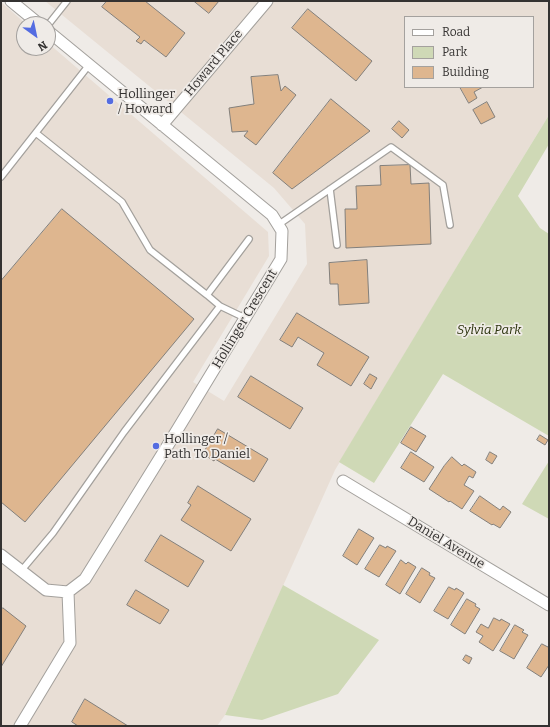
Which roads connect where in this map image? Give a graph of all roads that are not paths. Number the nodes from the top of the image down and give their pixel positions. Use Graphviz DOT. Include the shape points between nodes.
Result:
graph roads {
  1 [pos="11,1"];
  2 [pos="67,1"];
  3 [pos="266,1"];
  4 [pos="29,16"];
  5 [pos="55,16"];
  6 [pos="56,38"];
  7 [pos="89,65"];
  8 [pos="162,125"];
  9 [pos="36,133"];
  10 [pos="1,177"];
  11 [pos="330,189"];
  12 [pos="278,225"];
  13 [pos="450,225"];
  14 [pos="249,239"];
  15 [pos="337,245"];
  16 [pos="207,295"];
  17 [pos="220,306"];
  18 [pos="245,318"];
  19 [pos="343,481"];
  20 [pos="1,555"];
  21 [pos="21,571"];
  22 [pos="68,592"];
  23 [pos="549,605"];
  24 [pos="20,726"];
  1 -- 4 [label="street"];
  2 -- 5 [label="lane"];
  3 -- 8 [label="street, Howard Place"];
  6 -- 7 [label="street, Hollinger Crescent"];
  7 -- 8 [label="street, Hollinger Crescent"];
  7 -- 9 [label="lane"];
  8 -- 12 [label="street, Hollinger Crescent" via="272,215"];
  9 -- 10 [label="lane"];
  9 -- 16 [label="lane" via="122,202 150,250"];
  11 -- 12 [label="lane"];
  11 -- 13 [label="lane" via="391,147 443,184"];
  11 -- 15 [label="lane"];
  12 -- 18 [label="street, Hollinger Crescent" via="282,230 281,259"];
  14 -- 16 [label="lane"];
  16 -- 17 [label="lane"];
  17 -- 18 [label="lane"];
  17 -- 21 [label="lane" via="124,432 53,533"];
  18 -- 22 [label="street, Hollinger Crescent" via="85,579"];
  19 -- 23 [label="street, Daniel Avenue"];
  20 -- 21 [label="street"];
  21 -- 22 [label="street" via="46,590"];
  22 -- 24 [label="street" via="70,643"];
}
